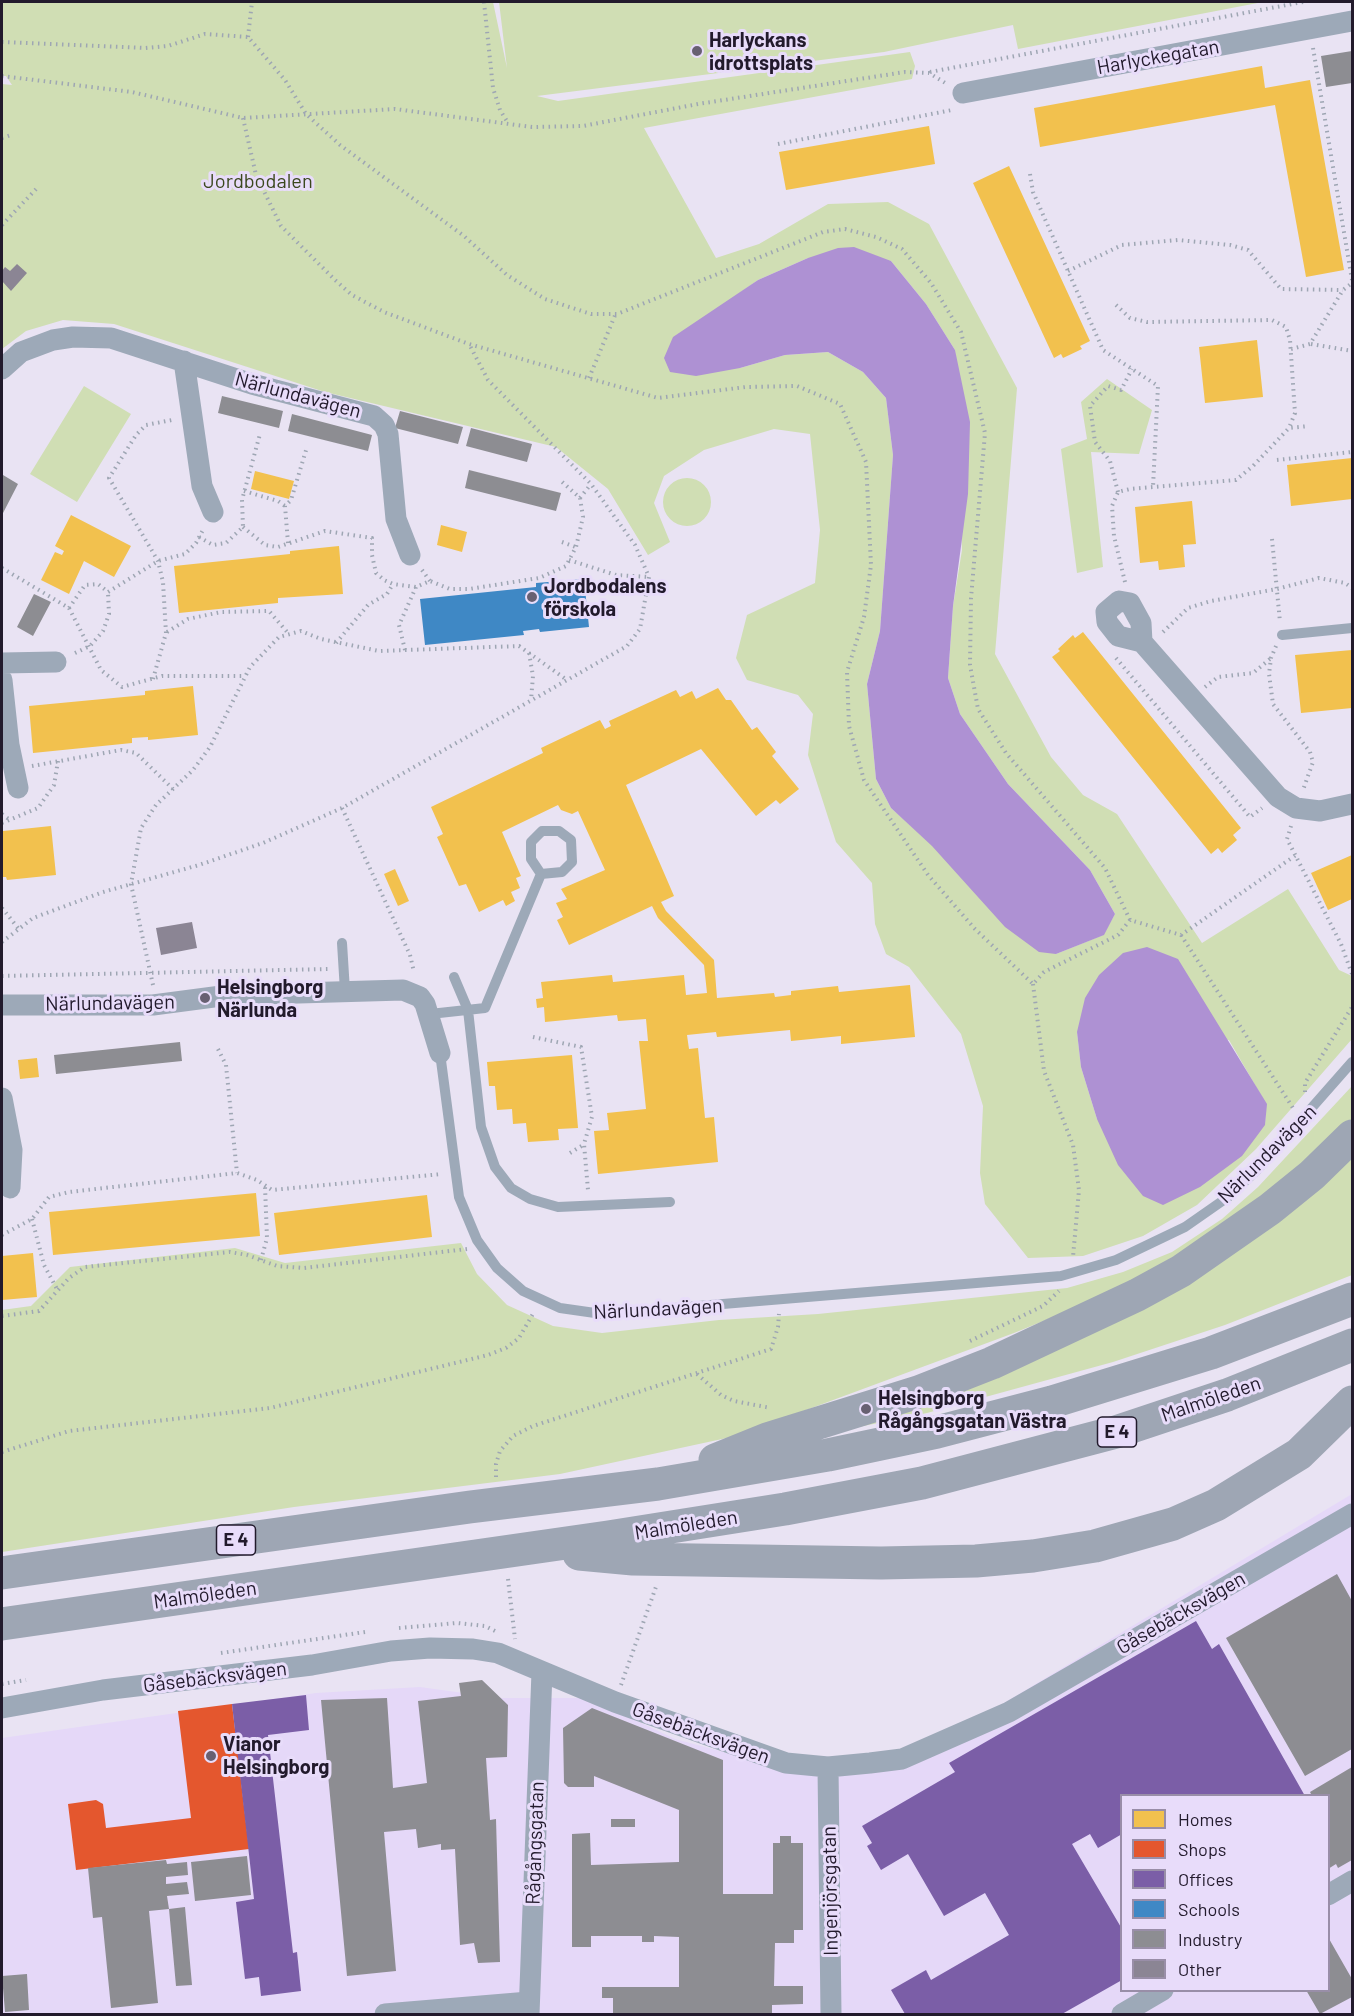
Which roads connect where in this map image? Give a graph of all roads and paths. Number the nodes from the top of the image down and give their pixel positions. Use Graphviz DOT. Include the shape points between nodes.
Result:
graph roads {
  1 [pos="252,2"];
  2 [pos="484,2"];
  3 [pos="1303,2"];
  4 [pos="1353,21"];
  5 [pos="1310,29"];
  6 [pos="248,37"];
  7 [pos="2,42"];
  8 [pos="928,73"];
  9 [pos="2,76"];
  10 [pos="963,93"];
  11 [pos="306,114"];
  12 [pos="243,118"];
  13 [pos="508,124"];
  14 [pos="11,135"];
  15 [pos="2,138"];
  16 [pos="778,144"];
  17 [pos="1030,174"];
  18 [pos="39,186"];
  19 [pos="2,225"];
  20 [pos="1068,271"];
  21 [pos="1353,282"];
  22 [pos="1343,290"];
  23 [pos="1116,305"];
  24 [pos="616,313"];
  25 [pos="469,344"];
  26 [pos="1310,344"];
  27 [pos="1291,350"];
  28 [pos="1353,351"];
  29 [pos="184,361"];
  30 [pos="2,369"];
  31 [pos="1132,369"];
  32 [pos="589,378"];
  33 [pos="192,416"];
  34 [pos="1309,426"];
  35 [pos="1288,428"];
  36 [pos="260,434"];
  37 [pos="306,447"];
  38 [pos="1353,452"];
  39 [pos="1277,460"];
  40 [pos="560,480"];
  41 [pos="591,484"];
  42 [pos="1153,487"];
  43 [pos="244,491"];
  44 [pos="1118,492"];
  45 [pos="579,498"];
  46 [pos="285,506"];
  47 [pos="213,512"];
  48 [pos="243,528"];
  49 [pos="200,537"];
  50 [pos="1272,539"];
  51 [pos="562,542"];
  52 [pos="288,543"];
  53 [pos="576,547"];
  54 [pos="410,555"];
  55 [pos="569,560"];
  56 [pos="158,561"];
  57 [pos="2,568"];
  58 [pos="649,577"];
  59 [pos="393,584"];
  60 [pos="416,586"];
  61 [pos="1353,588"];
  62 [pos="1277,589"];
  63 [pos="108,592"];
  64 [pos="1130,603"];
  65 [pos="69,608"];
  66 [pos="1353,628"];
  67 [pos="166,633"];
  68 [pos="288,633"];
  69 [pos="1282,635"];
  70 [pos="336,643"];
  71 [pos="1144,644"];
  72 [pos="90,646"];
  73 [pos="405,650"];
  74 [pos="529,653"];
  75 [pos="1114,655"];
  76 [pos="1271,658"];
  77 [pos="56,662"];
  78 [pos="2,663"];
  79 [pos="244,676"];
  80 [pos="153,679"];
  81 [pos="2,680"];
  82 [pos="567,680"];
  83 [pos="1191,698"];
  84 [pos="531,700"];
  85 [pos="16,779"];
  86 [pos="173,789"];
  87 [pos="1278,797"];
  88 [pos="1353,804"];
  89 [pos="342,808"];
  90 [pos="1296,808"];
  91 [pos="2,814"];
  92 [pos="11,820"];
  93 [pos="1296,855"];
  94 [pos="541,874"];
  95 [pos="131,884"];
  96 [pos="2,909"];
  97 [pos="1130,920"];
  98 [pos="18,928"];
  99 [pos="1180,935"];
  100 [pos="2,942"];
  101 [pos="342,943"];
  102 [pos="1353,975"];
  103 [pos="2,976"];
  104 [pos="55,976"];
  105 [pos="454,977"];
  106 [pos="415,979"];
  107 [pos="1033,984"];
  108 [pos="345,991"];
  109 [pos="2,1005"];
  110 [pos="153,1005"];
  111 [pos="1353,1007"];
  112 [pos="468,1010"];
  113 [pos="430,1014"];
  114 [pos="533,1037"];
  115 [pos="218,1049"];
  116 [pos="440,1053"];
  117 [pos="1353,1062"];
  118 [pos="2,1098"];
  119 [pos="1302,1120"];
  120 [pos="1353,1136"];
  121 [pos="584,1144"];
  122 [pos="570,1154"];
  123 [pos="444,1164"];
  124 [pos="237,1173"];
  125 [pos="445,1174"];
  126 [pos="447,1184"];
  127 [pos="265,1185"];
  128 [pos="10,1188"];
  129 [pos="670,1202"];
  130 [pos="589,1206"];
  131 [pos="32,1219"];
  132 [pos="2,1235"];
  133 [pos="463,1241"];
  134 [pos="482,1247"];
  135 [pos="466,1249"];
  136 [pos="470,1255"];
  137 [pos="261,1260"];
  138 [pos="1066,1274"];
  139 [pos="59,1291"];
  140 [pos="1353,1299"];
  141 [pos="540,1301"];
  142 [pos="779,1301"];
  143 [pos="524,1307"];
  144 [pos="534,1313"];
  145 [pos="2,1317"];
  146 [pos="542,1317"];
  147 [pos="963,1344"];
  148 [pos="1353,1345"];
  149 [pos="697,1374"];
  150 [pos="779,1408"];
  151 [pos="1347,1408"];
  152 [pos="2,1452"];
  153 [pos="496,1481"];
  154 [pos="658,1484"];
  155 [pos="1353,1514"];
  156 [pos="526,1549"];
  157 [pos="2,1573"];
  158 [pos="508,1579"];
  159 [pos="669,1584"];
  160 [pos="2,1624"];
  161 [pos="392,1629"];
  162 [pos="368,1632"];
  163 [pos="515,1640"];
  164 [pos="525,1644"];
  165 [pos="214,1654"];
  166 [pos="542,1672"];
  167 [pos="37,1679"];
  168 [pos="2,1684"];
  169 [pos="620,1690"];
  170 [pos="2,1708"];
  171 [pos="828,1767"];
  172 [pos="1353,1881"];
  173 [pos="1330,1894"];
  174 [pos="1160,1992"];
  175 [pos="529,2008"];
  176 [pos="385,2014"];
  177 [pos="831,2014"];
  178 [pos="1122,2014"];
  1 -- 6 [label="path"];
  2 -- 13 [label="path" via="493,88"];
  3 -- 8 [label="path"];
  4 -- 5 [label="street, Harlyckegatan"];
  5 -- 10 [label="street, Harlyckegatan"];
  5 -- 21 [label="path"];
  6 -- 7 [label="path" via="205,34 168,46 145,48"];
  6 -- 11 [label="path" via="285,80"];
  8 -- 10 [label="path"];
  8 -- 13 [label="path" via="905,72 583,126"];
  9 -- 12 [label="path" via="132,92"];
  10 -- 16 [label="path" via="953,110"];
  11 -- 12 [label="path"];
  11 -- 13 [label="path" via="395,109"];
  11 -- 24 [label="path" via="340,145 535,293 591,314"];
  12 -- 25 [label="path" via="256,175 266,199 280,226 311,259 352,295 384,312"];
  14 -- 15 [label="path"];
  17 -- 20 [label="path" via="1033,192"];
  18 -- 19 [label="path"];
  20 -- 22 [label="path" via="1122,245 1178,240 1248,250 1281,289"];
  20 -- 31 [label="path" via="1103,350"];
  21 -- 22 [label="path"];
  22 -- 26 [label="path"];
  23 -- 27 [label="path" via="1130,318 1147,322 1272,321 1286,327"];
  24 -- 32 [label="path"];
  24 -- 97 [label="path" via="823,232 845,229 902,249 931,283 962,332 985,433 971,609 970,665 978,709 1006,753 1105,868"];
  25 -- 32 [label="path"];
  25 -- 41 [label="path" via="488,380"];
  26 -- 27 [label="path"];
  26 -- 28 [label="path"];
  27 -- 35 [label="path" via="1295,413"];
  29 -- 30 [label="street, Närlundavägen" via="127,341 73,337 21,352"];
  29 -- 33 [label="street"];
  29 -- 54 [label="street, Närlundavägen" via="380,419 388,435 396,519"];
  31 -- 42 [label="path" via="1158,386"];
  31 -- 44 [label="path" via="1121,390 1108,386 1090,406 1095,442 1110,461"];
  32 -- 107 [label="path" via="657,398 746,387 797,386 840,404 866,462 871,565 864,617 847,672 849,726 864,780 928,875 975,929"];
  33 -- 47 [label="street" via="202,486"];
  33 -- 56 [label="path" via="146,425 109,478"];
  34 -- 35 [label="path"];
  35 -- 42 [label="path" via="1236,480"];
  36 -- 43 [label="path"];
  37 -- 46 [label="path" via="291,500"];
  38 -- 39 [label="path"];
  40 -- 45 [label="path"];
  41 -- 45 [label="path"];
  41 -- 58 [label="path" via="635,545"];
  42 -- 44 [label="path"];
  43 -- 46 [label="path"];
  43 -- 48 [label="path"];
  44 -- 64 [label="path" via="1112,506 1114,536"];
  45 -- 53 [label="path" via="583,517"];
  46 -- 52 [label="path"];
  47 -- 49 [label="path"];
  48 -- 49 [label="path" via="226,543 213,545"];
  48 -- 52 [label="path" via="265,545 278,547"];
  49 -- 56 [label="path" via="185,554"];
  50 -- 62 [label="path"];
  51 -- 53 [label="path"];
  52 -- 59 [label="path" via="325,531 372,538 376,573"];
  53 -- 55 [label="path"];
  55 -- 58 [label="path" via="616,575"];
  55 -- 60 [label="path" via="566,566 539,578 469,589 450,589 430,581"];
  56 -- 63 [label="path"];
  56 -- 67 [label="path"];
  57 -- 65 [label="path"];
  58 -- 82 [label="path" via="640,629 627,646"];
  59 -- 60 [label="path"];
  59 -- 70 [label="path" via="387,594 368,605"];
  60 -- 73 [label="path" via="399,625"];
  61 -- 62 [label="path" via="1319,578"];
  62 -- 69 [label="path"];
  62 -- 71 [label="path" via="1196,604"];
  63 -- 65 [label="path" via="98,584 85,585"];
  63 -- 72 [label="path" via="109,614 103,632"];
  64 -- 71 [label="street" via="1141,623"];
  64 -- 71 [label="street" via="1119,601 1106,612 1107,622 1118,636"];
  65 -- 72 [label="path"];
  66 -- 69 [label="lane"];
  67 -- 68 [label="path" via="188,619 221,612 269,612"];
  67 -- 80 [label="path"];
  68 -- 70 [label="path" via="301,631"];
  68 -- 79 [label="path" via="279,637"];
  69 -- 76 [label="path"];
  70 -- 73 [label="path" via="379,651"];
  71 -- 83 [label="street"];
  72 -- 77 [label="path"];
  72 -- 80 [label="path" via="101,670 122,687"];
  73 -- 74 [label="path" via="519,646"];
  74 -- 82 [label="path"];
  74 -- 84 [label="path" via="533,676"];
  75 -- 87 [label="path" via="1250,818"];
  76 -- 83 [label="path" via="1253,673 1218,677"];
  76 -- 90 [label="path" via="1273,705 1310,752 1313,762"];
  77 -- 78 [label="street"];
  79 -- 80 [label="path"];
  79 -- 86 [label="path" via="210,747"];
  81 -- 85 [label="street"];
  82 -- 84 [label="path"];
  83 -- 87 [label="street"];
  84 -- 89 [label="path"];
  85 -- 86 [label="path" via="120,750 136,753"];
  86 -- 95 [label="path" via="141,828"];
  87 -- 90 [label="street"];
  88 -- 90 [label="street" via="1320,811"];
  89 -- 95 [label="path" via="263,843"];
  89 -- 106 [label="path" via="410,955"];
  90 -- 93 [label="path" via="1287,839"];
  91 -- 92 [label="path"];
  93 -- 99 [label="path"];
  93 -- 102 [label="path"];
  94 -- 94 [label="lane" via="531,859 531,842 542,831 559,831 571,840 572,862 562,872"];
  94 -- 112 [label="lane" via="485,1008"];
  95 -- 98 [label="path" via="71,903"];
  95 -- 110 [label="path" via="152,975"];
  96 -- 98 [label="path"];
  97 -- 99 [label="path"];
  97 -- 107 [label="path" via="1118,935 1044,972"];
  98 -- 100 [label="path"];
  99 -- 119 [label="path"];
  101 -- 108 [label="lane"];
  103 -- 104 [label="path"];
  105 -- 112 [label="lane"];
  107 -- 138 [label="path" via="1044,1071 1073,1145 1079,1190"];
  108 -- 110 [label="street, Närlundavägen" via="229,995"];
  108 -- 113 [label="street, Närlundavägen" via="412,992 420,997"];
  109 -- 110 [label="street, Närlundavägen"];
  111 -- 119 [label="path" via="1305,1083"];
  112 -- 113 [label="lane"];
  112 -- 130 [label="lane" via="481,1127 495,1167 511,1188 530,1199 558,1207"];
  113 -- 116 [label="street, Närlundavägen"];
  114 -- 121 [label="path" via="580,1047 592,1117"];
  115 -- 124 [label="path" via="226,1065"];
  116 -- 134 [label="lane, Närlundavägen" via="459,1197"];
  117 -- 119 [label="lane, Närlundavägen"];
  118 -- 128 [label="street" via="12,1150"];
  119 -- 138 [label="lane, Närlundavägen" via="1228,1197 1185,1227 1116,1260"];
  120 -- 154 [label="highway" via="1270,1209 1190,1265 1137,1295 929,1388 767,1439"];
  121 -- 122 [label="path"];
  121 -- 130 [label="path"];
  123 -- 125 [label="path"];
  124 -- 127 [label="path"];
  124 -- 131 [label="path" via="69,1192 49,1197"];
  125 -- 126 [label="path"];
  125 -- 127 [label="path" via="289,1190 272,1190"];
  127 -- 137 [label="path" via="267,1238"];
  129 -- 130 [label="lane"];
  131 -- 132 [label="path"];
  131 -- 139 [label="path" via="44,1265"];
  133 -- 135 [label="path"];
  134 -- 135 [label="path"];
  134 -- 141 [label="lane, Närlundavägen" via="509,1280"];
  135 -- 136 [label="path"];
  135 -- 137 [label="path" via="304,1268"];
  137 -- 139 [label="path" via="230,1252 85,1267"];
  138 -- 142 [label="lane, Närlundavägen"];
  138 -- 147 [label="path" via="1052,1300"];
  139 -- 145 [label="path" via="39,1311"];
  140 -- 154 [label="highway, E 4" via="1211,1353 1052,1402 887,1442"];
  141 -- 142 [label="lane, Närlundavägen" via="602,1314"];
  141 -- 144 [label="path"];
  142 -- 149 [label="path" via="778,1327 771,1349"];
  143 -- 144 [label="path"];
  144 -- 146 [label="path"];
  144 -- 152 [label="path" via="519,1338 488,1354 270,1408 69,1431"];
  148 -- 156 [label="highway, Malmöleden / E 4" via="1227,1395 1116,1432 894,1488"];
  149 -- 150 [label="path" via="734,1401"];
  149 -- 153 [label="path" via="533,1426 513,1436 500,1451"];
  151 -- 156 [label="highway" via="1299,1454 1216,1505 1173,1524 1064,1551 976,1561 881,1563 633,1559"];
  154 -- 157 [label="highway, E 4"];
  155 -- 171 [label="street, Gåsebäcksvägen" via="1010,1712 902,1759"];
  156 -- 160 [label="highway, Malmöleden / E 4"];
  158 -- 163 [label="path"];
  159 -- 169 [label="path" via="658,1583"];
  161 -- 163 [label="path" via="457,1623 485,1626"];
  162 -- 165 [label="path"];
  163 -- 164 [label="path"];
  166 -- 169 [label="street, Gåsebäcksvägen"];
  166 -- 170 [label="street, Gåsebäcksvägen" via="498,1653 430,1647 103,1690"];
  166 -- 175 [label="street, Rågångsgatan"];
  167 -- 168 [label="path"];
  169 -- 171 [label="street, Gåsebäcksvägen" via="786,1763"];
  171 -- 177 [label="street, Ingenjörsgatan"];
  172 -- 173 [label="street"];
  174 -- 178 [label="street"];
  175 -- 176 [label="street"];
}
